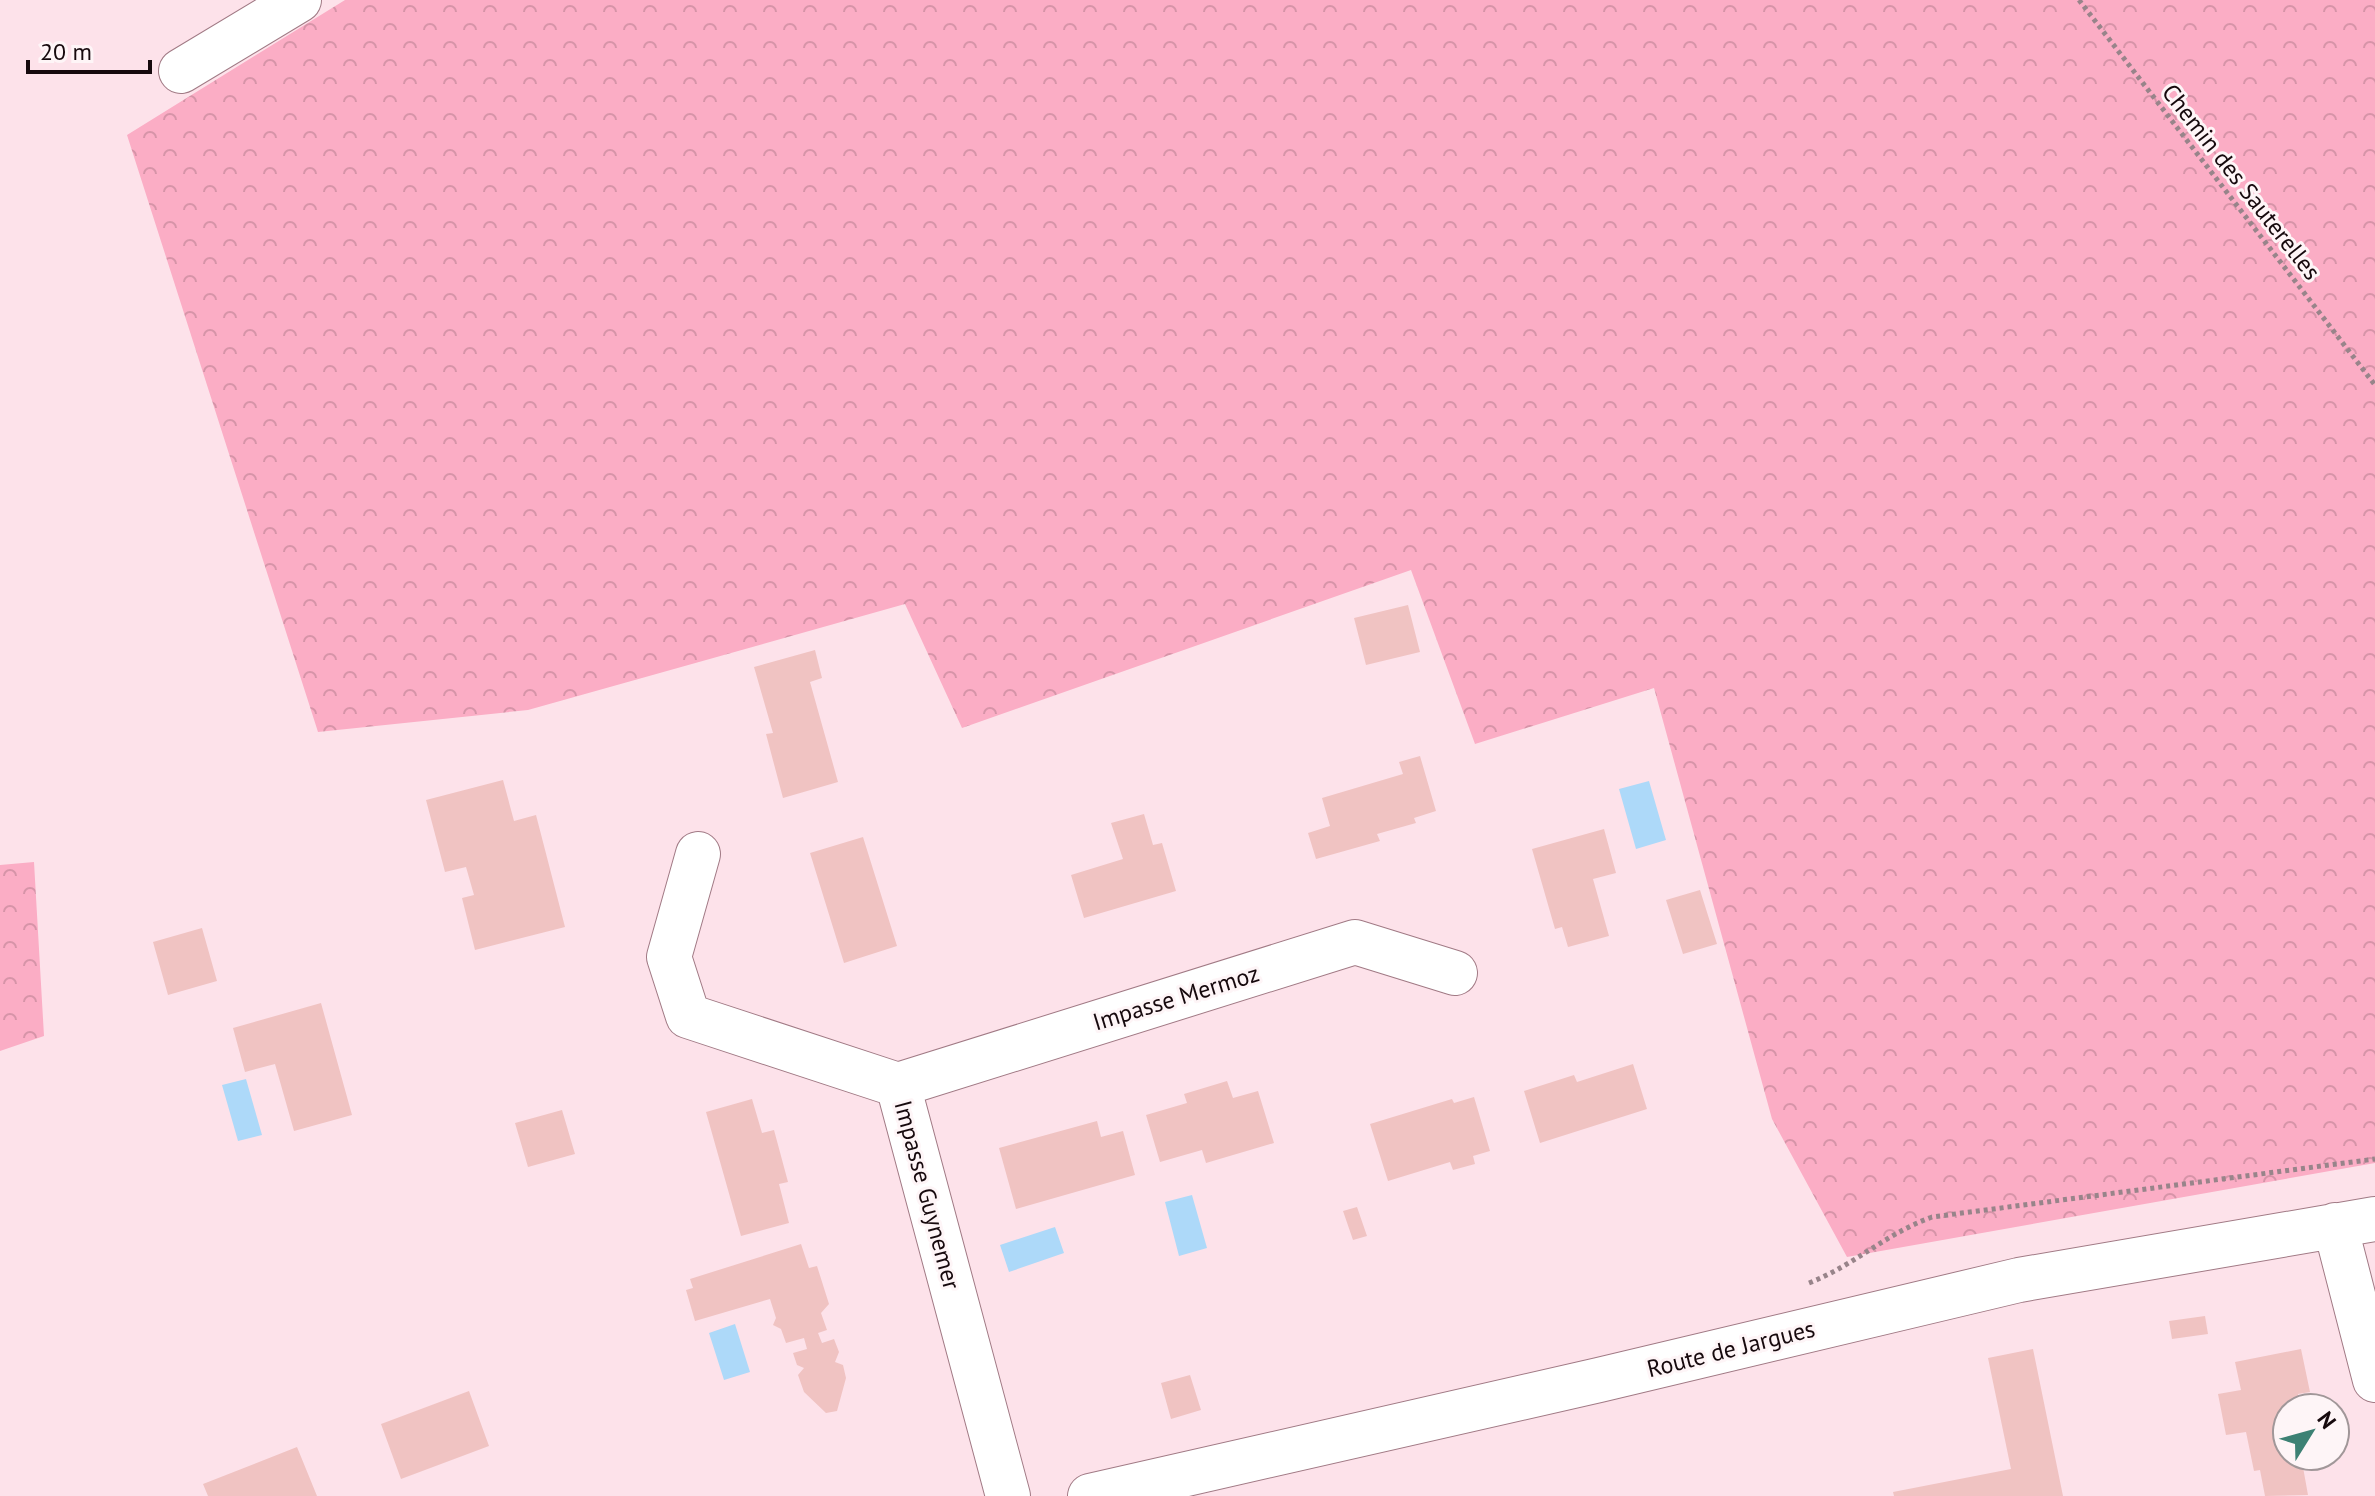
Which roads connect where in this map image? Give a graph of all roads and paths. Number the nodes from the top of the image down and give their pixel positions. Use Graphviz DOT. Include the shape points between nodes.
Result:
graph roads {
  1 [pos="299,0"];
  2 [pos="2079,0"];
  3 [pos="181,71"];
  4 [pos="2375,385"];
  5 [pos="698,854"];
  6 [pos="1455,973"];
  7 [pos="898,1085"];
  8 [pos="2375,1159"];
  9 [pos="2355,1222"];
  10 [pos="1795,1286"];
  11 [pos="2375,1380"];
  12 [pos="1008,1496"];
  13 [pos="1090,1496"];
  1 -- 3 [label="street"];
  2 -- 4 [label="path, Chemin des Sauterelles"];
  5 -- 7 [label="street, Impasse Guynemer" via="669,957 688,1016"];
  6 -- 7 [label="street, Impasse Mermoz" via="1355,942"];
  7 -- 12 [label="street, Impasse Guynemer"];
  8 -- 10 [label="path" via="1932,1217 1905,1227 1846,1267"];
  9 -- 11 [label="street"];
  9 -- 13 [label="street, Route de Jargues" via="2019,1280"];
}
